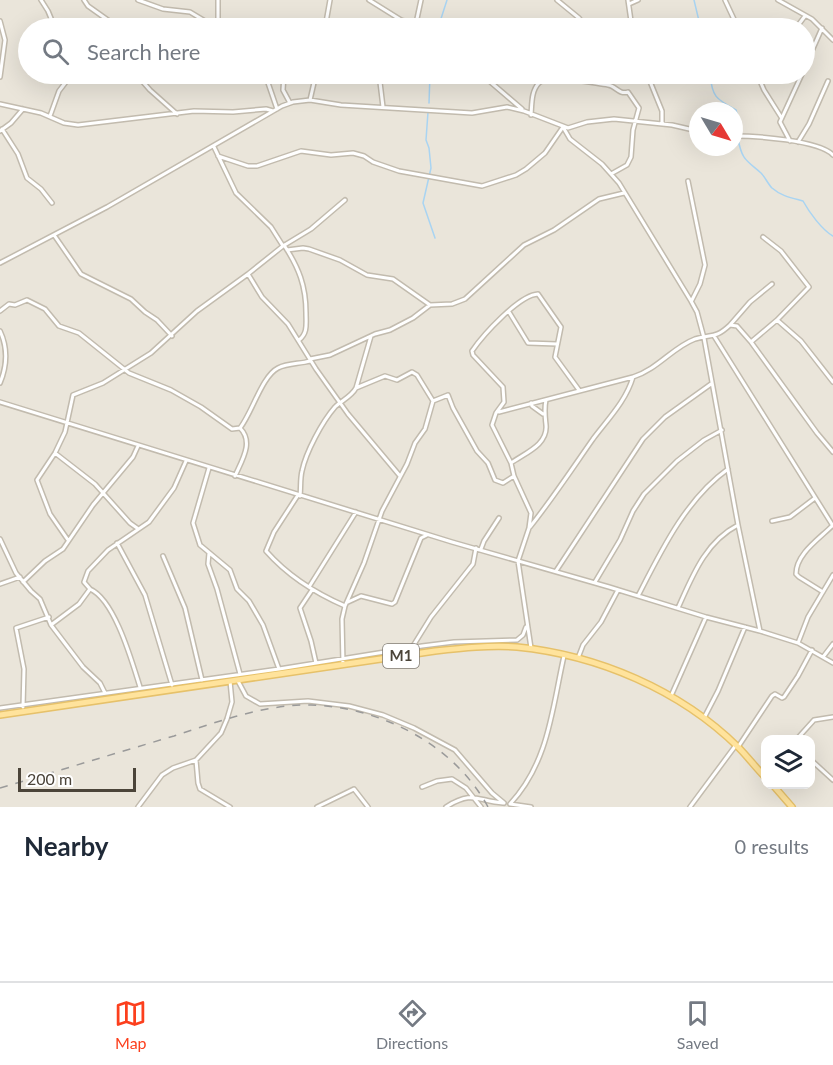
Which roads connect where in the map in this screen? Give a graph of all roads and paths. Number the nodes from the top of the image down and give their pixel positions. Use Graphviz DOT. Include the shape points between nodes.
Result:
graph roads {
  1 [pos="41,0"];
  2 [pos="84,0"];
  3 [pos="138,0"];
  4 [pos="218,0"];
  5 [pos="330,0"];
  6 [pos="369,0"];
  7 [pos="421,0"];
  8 [pos="557,0"];
  9 [pos="638,0"];
  10 [pos="725,0"];
  11 [pos="778,0"];
  12 [pos="629,2"];
  13 [pos="805,16"];
  14 [pos="52,18"];
  15 [pos="105,18"];
  16 [pos="200,18"];
  17 [pos="218,18"];
  18 [pos="327,18"];
  19 [pos="399,18"];
  20 [pos="417,18"];
  21 [pos="579,18"];
  22 [pos="631,18"];
  23 [pos="733,18"];
  24 [pos="810,18"];
  25 [pos="0,21"];
  26 [pos="815,22"];
  27 [pos="822,28"];
  28 [pos="833,40"];
  29 [pos="815,43"];
  30 [pos="0,77"];
  31 [pos="828,81"];
  32 [pos="64,84"];
  33 [pos="147,84"];
  34 [pos="268,84"];
  35 [pos="283,84"];
  36 [pos="314,84"];
  37 [pos="380,84"];
  38 [pos="492,84"];
  39 [pos="540,84"];
  40 [pos="600,84"];
  41 [pos="651,84"];
  42 [pos="761,84"];
  43 [pos="797,84"];
  44 [pos="608,85"];
  45 [pos="310,100"];
  46 [pos="290,103"];
  47 [pos="0,104"];
  48 [pos="382,107"];
  49 [pos="22,109"];
  50 [pos="275,110"];
  51 [pos="524,111"];
  52 [pos="177,114"];
  53 [pos="531,115"];
  54 [pos="50,116"];
  55 [pos="781,117"];
  56 [pos="636,122"];
  57 [pos="662,124"];
  58 [pos="563,127"];
  59 [pos="689,129"];
  60 [pos="1,130"];
  61 [pos="743,136"];
  62 [pos="790,141"];
  63 [pos="798,142"];
  64 [pos="833,146"];
  65 [pos="214,147"];
  66 [pos="829,151"];
  67 [pos="833,155"];
  68 [pos="218,156"];
  69 [pos="611,174"];
  70 [pos="687,181"];
  71 [pos="624,193"];
  72 [pos="345,200"];
  73 [pos="52,203"];
  74 [pos="54,235"];
  75 [pos="763,237"];
  76 [pos="283,246"];
  77 [pos="287,250"];
  78 [pos="0,263"];
  79 [pos="248,274"];
  80 [pos="772,285"];
  81 [pos="691,301"];
  82 [pos="430,305"];
  83 [pos="0,311"];
  84 [pos="508,312"];
  85 [pos="777,320"];
  86 [pos="730,325"];
  87 [pos="0,331"];
  88 [pos="172,336"];
  89 [pos="371,336"];
  90 [pos="714,336"];
  91 [pos="704,338"];
  92 [pos="298,340"];
  93 [pos="752,342"];
  94 [pos="557,344"];
  95 [pos="310,360"];
  96 [pos="125,369"];
  97 [pos="633,377"];
  98 [pos="833,382"];
  99 [pos="0,384"];
  100 [pos="711,384"];
  101 [pos="356,388"];
  102 [pos="579,390"];
  103 [pos="546,400"];
  104 [pos="433,401"];
  105 [pos="0,402"];
  106 [pos="340,403"];
  107 [pos="531,403"];
  108 [pos="496,413"];
  109 [pos="544,416"];
  110 [pos="67,424"];
  111 [pos="240,428"];
  112 [pos="722,430"];
  113 [pos="138,446"];
  114 [pos="833,452"];
  115 [pos="55,453"];
  116 [pos="186,461"];
  117 [pos="511,463"];
  118 [pos="208,468"];
  119 [pos="728,469"];
  120 [pos="235,476"];
  121 [pos="400,476"];
  122 [pos="514,476"];
  123 [pos="104,493"];
  124 [pos="299,495"];
  125 [pos="815,498"];
  126 [pos="356,512"];
  127 [pos="499,518"];
  128 [pos="379,519"];
  129 [pos="772,521"];
  130 [pos="738,525"];
  131 [pos="833,526"];
  132 [pos="529,528"];
  133 [pos="138,529"];
  134 [pos="429,534"];
  135 [pos="0,539"];
  136 [pos="68,540"];
  137 [pos="117,543"];
  138 [pos="479,549"];
  139 [pos="209,553"];
  140 [pos="163,556"];
  141 [pos="518,561"];
  142 [pos="556,571"];
  143 [pos="833,575"];
  144 [pos="20,577"];
  145 [pos="23,582"];
  146 [pos="594,583"];
  147 [pos="0,584"];
  148 [pos="90,589"];
  149 [pos="310,589"];
  150 [pos="618,590"];
  151 [pos="823,592"];
  152 [pos="638,596"];
  153 [pos="346,604"];
  154 [pos="678,608"];
  155 [pos="49,617"];
  156 [pos="706,617"];
  157 [pos="51,625"];
  158 [pos="526,627"];
  159 [pos="745,627"];
  160 [pos="760,631"];
  161 [pos="798,643"];
  162 [pos="833,644"];
  163 [pos="412,647"];
  164 [pos="531,649"];
  165 [pos="812,650"];
  166 [pos="565,655"];
  167 [pos="823,657"];
  168 [pos="578,658"];
  169 [pos="343,661"];
  170 [pos="316,663"];
  171 [pos="833,663"];
  172 [pos="279,669"];
  173 [pos="239,677"];
  174 [pos="202,680"];
  175 [pos="231,681"];
  176 [pos="140,687"];
  177 [pos="173,687"];
  178 [pos="671,696"];
  179 [pos="107,697"];
  180 [pos="0,708"];
  181 [pos="23,709"];
  182 [pos="0,715"];
  183 [pos="833,717"];
  184 [pos="704,718"];
  185 [pos="800,735"];
  186 [pos="737,746"];
  187 [pos="196,760"];
  188 [pos="815,764"];
  189 [pos="761,773"];
  190 [pos="833,780"];
  191 [pos="422,788"];
  192 [pos="776,789"];
  193 [pos="474,796"];
  194 [pos="504,803"];
  195 [pos="510,804"];
  196 [pos="138,807"];
  197 [pos="230,807"];
  198 [pos="317,807"];
  199 [pos="368,807"];
  200 [pos="446,807"];
  201 [pos="481,807"];
  202 [pos="531,807"];
  203 [pos="690,807"];
  204 [pos="792,807"];
  1 -- 14 [label="street"];
  2 -- 15 [label="street"];
  3 -- 16 [label="street"];
  4 -- 17 [label="street"];
  5 -- 18 [label="street"];
  6 -- 19 [label="street"];
  7 -- 20 [label="street"];
  8 -- 21 [label="street"];
  9 -- 12 [label="street"];
  10 -- 23 [label="street"];
  11 -- 13 [label="street"];
  12 -- 22 [label="street"];
  13 -- 24 [label="street"];
  25 -- 30 [label="street" via="5,40"];
  26 -- 27 [label="street"];
  27 -- 28 [label="street"];
  27 -- 29 [label="street"];
  31 -- 63 [label="street"];
  32 -- 54 [label="street"];
  33 -- 52 [label="street"];
  34 -- 50 [label="street"];
  35 -- 46 [label="street"];
  36 -- 45 [label="street"];
  37 -- 48 [label="street"];
  38 -- 51 [label="street"];
  39 -- 53 [label="street" via="535,89"];
  40 -- 44 [label="street"];
  41 -- 57 [label="street" via="662,111"];
  42 -- 55 [label="street"];
  43 -- 55 [label="street"];
  44 -- 56 [label="street" via="621,93 628,92 639,108"];
  45 -- 46 [label="street"];
  45 -- 48 [label="street"];
  46 -- 50 [label="street"];
  47 -- 49 [label="street"];
  48 -- 51 [label="street" via="472,113 507,107"];
  49 -- 54 [label="street"];
  49 -- 60 [label="street"];
  50 -- 52 [label="street"];
  50 -- 65 [label="street"];
  51 -- 53 [label="street"];
  52 -- 54 [label="street" via="78,125"];
  53 -- 58 [label="street"];
  55 -- 62 [label="street"];
  56 -- 57 [label="street"];
  56 -- 58 [label="street" via="599,120"];
  56 -- 69 [label="street" via="629,161"];
  57 -- 59 [label="street"];
  58 -- 68 [label="street" via="545,153 526,169 482,186 399,171 357,153 301,151 257,166"];
  58 -- 69 [label="street"];
  60 -- 73 [label="street" via="18,154 27,178"];
  61 -- 62 [label="street"];
  62 -- 63 [label="street"];
  63 -- 66 [label="street"];
  64 -- 66 [label="street"];
  65 -- 68 [label="street"];
  65 -- 74 [label="street"];
  66 -- 67 [label="street"];
  68 -- 76 [label="street" via="236,193 271,227"];
  69 -- 71 [label="street"];
  70 -- 81 [label="street" via="705,265"];
  71 -- 81 [label="street"];
  71 -- 82 [label="street" via="599,200 524,245 465,299"];
  72 -- 76 [label="street"];
  74 -- 78 [label="street"];
  74 -- 88 [label="street" via="81,274 130,299"];
  75 -- 85 [label="street" via="782,251 809,287"];
  76 -- 77 [label="street"];
  76 -- 79 [label="street"];
  77 -- 82 [label="street" via="309,249 367,275 393,279"];
  77 -- 92 [label="street" via="305,290 306,331"];
  79 -- 88 [label="street" via="197,311"];
  79 -- 92 [label="street"];
  80 -- 86 [label="street"];
  81 -- 91 [label="street"];
  82 -- 89 [label="street" via="398,327"];
  83 -- 96 [label="street" via="8,305 31,301 45,309 62,329 79,333"];
  84 -- 94 [label="street" via="528,343"];
  84 -- 94 [label="street" via="538,294 561,327"];
  84 -- 108 [label="street" via="471,353 503,387 504,402"];
  85 -- 93 [label="street"];
  85 -- 98 [label="street" via="801,341"];
  86 -- 90 [label="street"];
  86 -- 93 [label="street" via="737,326"];
  87 -- 99 [label="street" via="7,357"];
  88 -- 96 [label="street"];
  89 -- 95 [label="street"];
  89 -- 101 [label="street"];
  90 -- 91 [label="street"];
  90 -- 125 [label="street"];
  91 -- 97 [label="street" via="695,339 648,372"];
  91 -- 100 [label="street"];
  92 -- 95 [label="street"];
  93 -- 114 [label="street"];
  94 -- 102 [label="street" via="555,357"];
  95 -- 106 [label="street"];
  95 -- 111 [label="street" via="274,370"];
  96 -- 110 [label="street" via="73,395"];
  96 -- 111 [label="street" via="171,390 232,429"];
  97 -- 102 [label="street"];
  97 -- 132 [label="street" via="626,397"];
  100 -- 112 [label="street"];
  100 -- 142 [label="street" via="665,417 643,439"];
  101 -- 104 [label="street" via="385,376 397,380 412,372"];
  101 -- 106 [label="street"];
  102 -- 103 [label="street"];
  103 -- 107 [label="street"];
  103 -- 109 [label="street"];
  104 -- 121 [label="street" via="425,429"];
  104 -- 122 [label="street" via="448,395 495,480 503,483"];
  105 -- 110 [label="street"];
  106 -- 121 [label="street"];
  106 -- 124 [label="street" via="309,452"];
  107 -- 108 [label="street"];
  107 -- 109 [label="street"];
  108 -- 117 [label="street" via="492,425"];
  109 -- 117 [label="street" via="546,433 542,442"];
  110 -- 113 [label="street"];
  110 -- 115 [label="street"];
  111 -- 120 [label="street" via="248,441"];
  112 -- 119 [label="street"];
  112 -- 146 [label="street" via="677,461 644,494"];
  113 -- 116 [label="street"];
  113 -- 123 [label="street"];
  115 -- 123 [label="street"];
  115 -- 136 [label="street" via="37,482 50,514"];
  116 -- 118 [label="street"];
  116 -- 133 [label="street" via="174,488 149,522"];
  117 -- 122 [label="street"];
  118 -- 120 [label="street"];
  118 -- 139 [label="street" via="193,523 200,545"];
  119 -- 130 [label="street"];
  119 -- 152 [label="street" via="686,513"];
  120 -- 124 [label="street"];
  121 -- 128 [label="street"];
  122 -- 132 [label="street" via="529,504"];
  123 -- 133 [label="street"];
  123 -- 136 [label="street"];
  124 -- 126 [label="street"];
  124 -- 149 [label="street" via="266,551"];
  125 -- 129 [label="street" via="790,517"];
  125 -- 131 [label="street"];
  126 -- 128 [label="street"];
  126 -- 149 [label="street"];
  127 -- 138 [label="street"];
  128 -- 134 [label="street"];
  128 -- 153 [label="street"];
  130 -- 154 [label="street" via="707,552"];
  130 -- 160 [label="street"];
  131 -- 151 [label="street" via="800,558 796,568 797,576"];
  132 -- 141 [label="street"];
  133 -- 137 [label="street"];
  134 -- 138 [label="street"];
  134 -- 153 [label="street" via="421,538 395,602 361,596"];
  135 -- 144 [label="street"];
  136 -- 145 [label="street" via="63,549"];
  137 -- 148 [label="street" via="88,571 84,582"];
  137 -- 177 [label="street" via="145,595"];
  138 -- 141 [label="street"];
  138 -- 163 [label="street" via="473,564"];
  139 -- 172 [label="street" via="230,570 234,584 257,614"];
  139 -- 173 [label="street" via="208,564"];
  140 -- 174 [label="street" via="185,608"];
  141 -- 142 [label="street"];
  141 -- 158 [label="street"];
  142 -- 146 [label="street"];
  143 -- 151 [label="street"];
  144 -- 145 [label="street"];
  144 -- 147 [label="street"];
  145 -- 155 [label="street" via="40,599"];
  146 -- 150 [label="street"];
  148 -- 157 [label="street" via="79,604"];
  148 -- 176 [label="street" via="98,594 123,635"];
  149 -- 153 [label="street"];
  149 -- 170 [label="street" via="300,608"];
  150 -- 152 [label="street"];
  150 -- 168 [label="street"];
  151 -- 161 [label="street"];
  152 -- 154 [label="street"];
  153 -- 169 [label="street" via="342,619"];
  154 -- 156 [label="street"];
  155 -- 157 [label="street"];
  155 -- 181 [label="street" via="16,628 24,669"];
  156 -- 159 [label="street"];
  156 -- 178 [label="street"];
  157 -- 179 [label="street" via="100,683"];
  158 -- 163 [label="street" via="517,640"];
  158 -- 164 [label="street"];
  159 -- 160 [label="street"];
  159 -- 184 [label="street"];
  160 -- 161 [label="street"];
  161 -- 165 [label="street"];
  162 -- 167 [label="street"];
  163 -- 169 [label="street"];
  164 -- 166 [label="main road, M1"];
  164 -- 169 [label="main road, M1" via="467,648"];
  165 -- 167 [label="street"];
  165 -- 186 [label="street" via="784,697 772,696"];
  166 -- 168 [label="main road, M1"];
  166 -- 195 [label="street" via="547,741 525,786"];
  167 -- 171 [label="street"];
  168 -- 178 [label="main road, M1" via="624,673"];
  169 -- 170 [label="street"];
  169 -- 173 [label="main road, M1"];
  170 -- 172 [label="street"];
  172 -- 173 [label="street"];
  173 -- 174 [label="street"];
  173 -- 175 [label="main road, M1"];
  173 -- 194 [label="street" via="248,698 260,704 308,701 349,706 414,728 455,750"];
  174 -- 177 [label="street"];
  175 -- 177 [label="main road, M1"];
  175 -- 187 [label="street" via="232,702 224,727"];
  176 -- 177 [label="street"];
  176 -- 179 [label="street"];
  177 -- 179 [label="main road, M1"];
  178 -- 184 [label="main road, M1"];
  179 -- 181 [label="main road, M1"];
  180 -- 181 [label="street"];
  181 -- 182 [label="main road, M1"];
  183 -- 185 [label="street" via="814,720"];
  184 -- 186 [label="main road, M1"];
  186 -- 189 [label="main road, M1"];
  186 -- 203 [label="street"];
  187 -- 196 [label="street" via="162,775"];
  187 -- 197 [label="street" via="200,789"];
  188 -- 190 [label="street"];
  191 -- 193 [label="street" via="450,779"];
  192 -- 204 [label="main road"];
  193 -- 194 [label="street"];
  193 -- 200 [label="street"];
  193 -- 201 [label="street"];
  194 -- 195 [label="street"];
  195 -- 202 [label="street"];
  198 -- 199 [label="street" via="354,789"];
}
